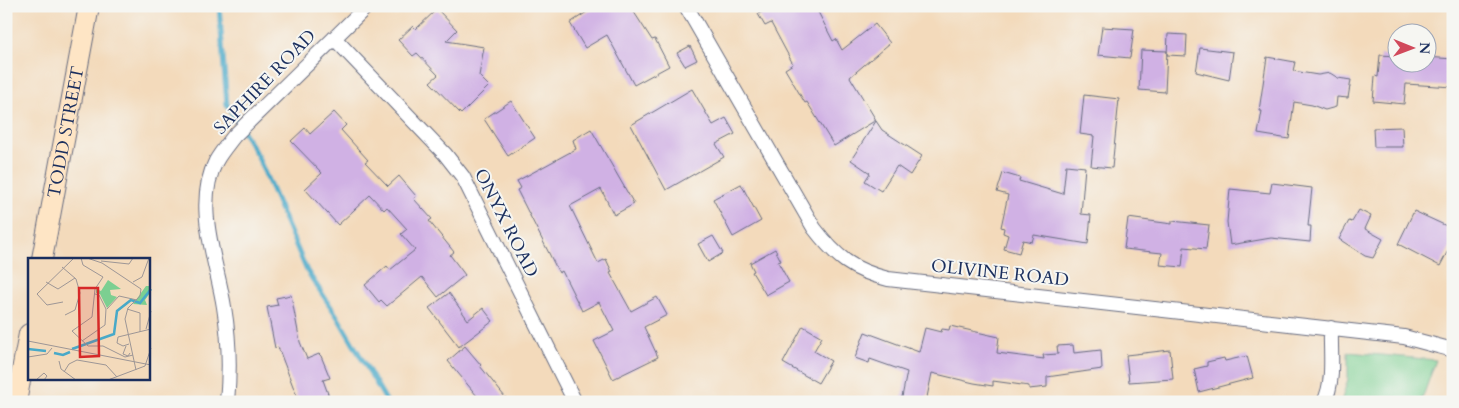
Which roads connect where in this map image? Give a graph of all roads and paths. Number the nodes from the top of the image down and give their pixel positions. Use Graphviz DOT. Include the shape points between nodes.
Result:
graph roads {
  1 [pos="89,6"];
  2 [pos="366,6"];
  3 [pos="686,6"];
  4 [pos="334,38"];
  5 [pos="42,258"];
  6 [pos="1330,328"];
  7 [pos="28,339"];
  8 [pos="1453,350"];
  9 [pos="16,402"];
  10 [pos="227,402"];
  11 [pos="575,402"];
  12 [pos="1324,402"];
  1 -- 5 [label="street, TODD STREET"];
  2 -- 4 [label="street, SAPHIRE ROAD"];
  3 -- 6 [label="street, OLIVINE ROAD" via="814,228 830,250 848,265 888,280"];
  4 -- 10 [label="street, SAPHIRE ROAD" via="234,136 216,161 208,185 211,247 224,307"];
  4 -- 11 [label="street, ONYX ROAD" via="463,177"];
  6 -- 8 [label="street, OLIVINE ROAD" via="1404,336"];
  6 -- 12 [label="street" via="1330,372"];
  7 -- 9 [label="street"];
}
